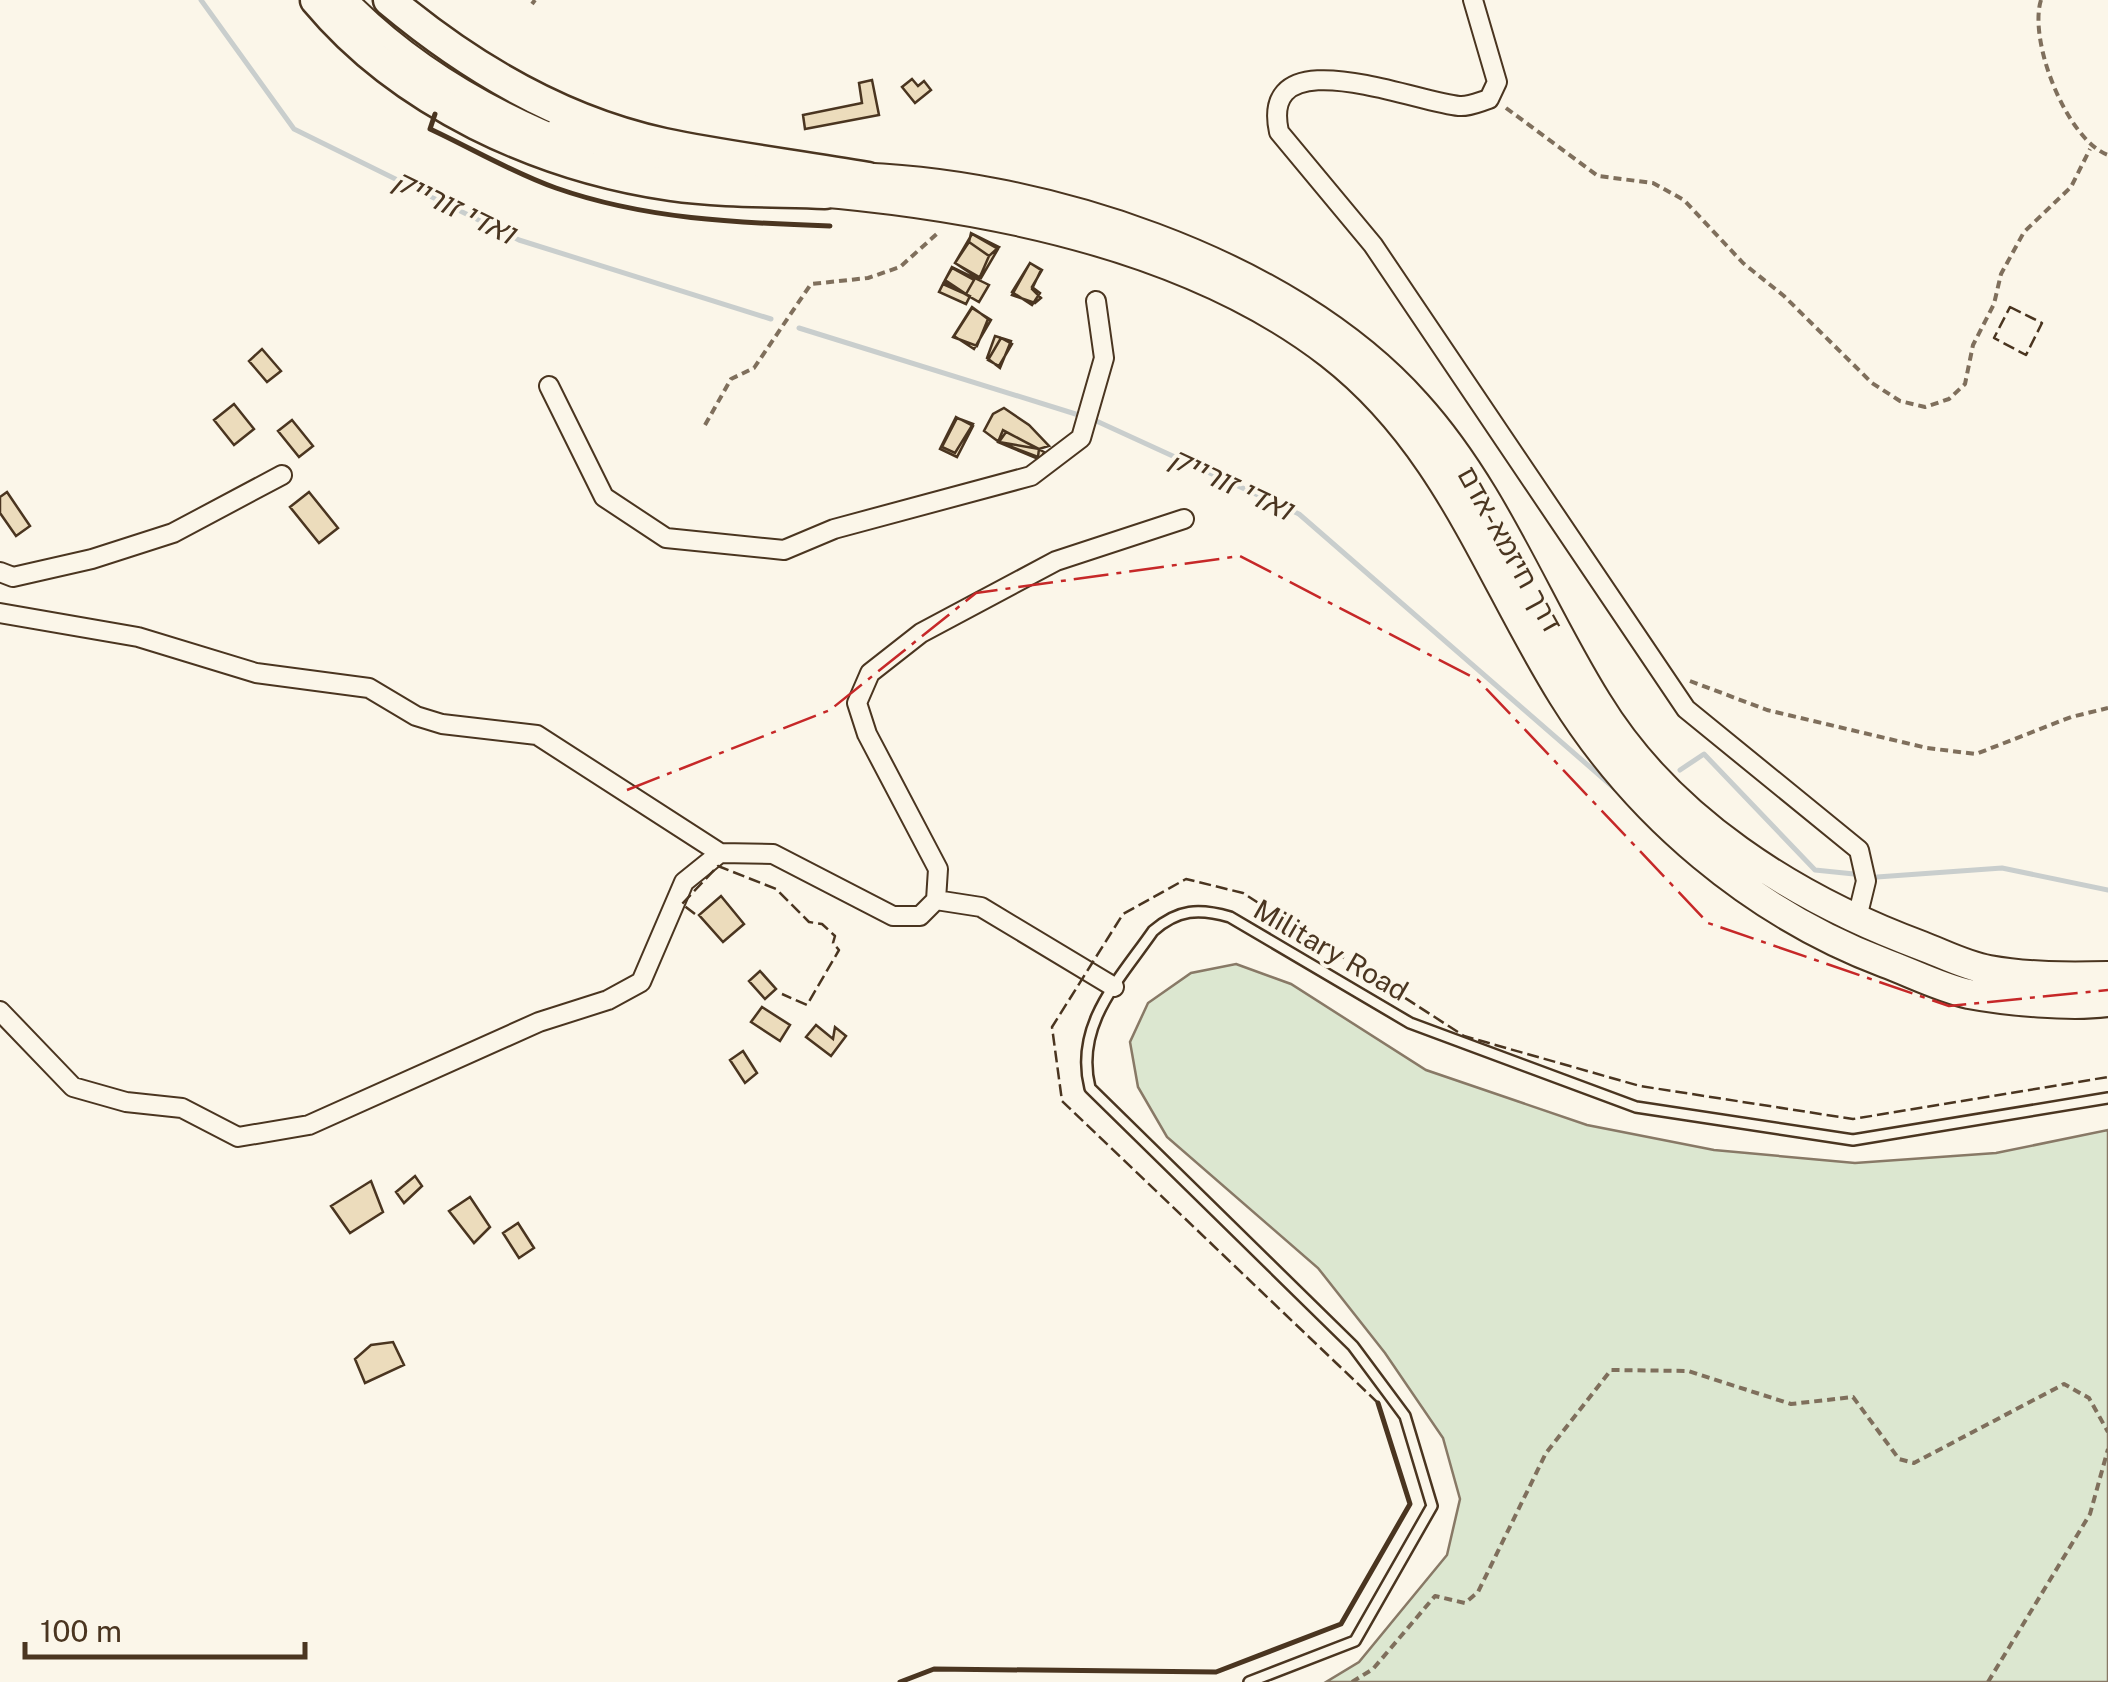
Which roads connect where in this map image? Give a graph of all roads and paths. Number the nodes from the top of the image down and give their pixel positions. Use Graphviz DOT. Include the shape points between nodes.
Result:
graph roads {
  1 [pos="316,0"];
  2 [pos="342,0"];
  3 [pos="362,0"];
  4 [pos="389,0"];
  5 [pos="1474,0"];
  6 [pos="2041,0"];
  7 [pos="1489,99"];
  8 [pos="2090,148"];
  9 [pos="2108,155"];
  10 [pos="868,178"];
  11 [pos="824,193"];
  12 [pos="941,230"];
  13 [pos="1096,301"];
  14 [pos="549,386"];
  15 [pos="705,425"];
  16 [pos="282,475"];
  17 [pos="1184,519"];
  18 [pos="0,572"];
  19 [pos="0,613"];
  20 [pos="1654,664"];
  21 [pos="2108,708"];
  22 [pos="720,853"];
  23 [pos="936,900"];
  24 [pos="1856,922"];
  25 [pos="2108,976"];
  26 [pos="1114,987"];
  27 [pos="2108,1002"];
  28 [pos="0,1012"];
  29 [pos="2108,1098"];
  30 [pos="2108,1432"];
  31 [pos="2108,1449"];
  32 [pos="1249,1682"];
  33 [pos="1352,1682"];
  34 [pos="1988,1682"];
  1 -- 11 [label="highway" via="390,69 452,109 544,152 669,185"];
  2 -- 11 [label="main road, דרך חיזמא-אדם" via="433,76 538,134 601,157 719,185"];
  3 -- 10 [label="main road, דרך חיזמא-אדם" via="472,84 590,138 721,170"];
  4 -- 10 [label="highway" via="467,59 570,114 662,143"];
  5 -- 7 [label="street" via="1498,82"];
  6 -- 8 [label="path" via="2036,15 2046,66"];
  7 -- 8 [label="path" via="1598,176 1653,183 1684,200 1872,383 1900,401 1925,406 1949,399 1965,384 1973,345 2024,232 2071,187"];
  7 -- 20 [label="street" via="1464,107 1329,80 1300,82 1282,94 1274,110 1279,132 1374,245"];
  8 -- 9 [label="path"];
  10 -- 24 [label="main road, דרך חיזמא-אדם" via="977,190 1078,214 1174,247 1266,288 1366,353 1459,458 1622,742 1741,853"];
  11 -- 27 [label="main road, דרך חיזמא-אדם" via="968,210 1160,263 1252,306 1332,355 1397,418 1440,477 1562,695 1614,769 1682,840 1762,902 1848,949 1968,994"];
  12 -- 15 [label="path" via="900,267 811,284 754,368 731,379"];
  13 -- 14 [label="street" via="1104,358 1081,438 1031,476 834,529 784,550 666,538 604,497"];
  16 -- 18 [label="street" via="173,533 92,559 12,576"];
  17 -- 23 [label="street" via="1056,561 921,633 870,673 858,703 867,734 938,869"];
  19 -- 22 [label="street" via="138,638 256,674 368,688 442,724 538,735"];
  20 -- 21 [label="path" via="1767,710 1976,754"];
  20 -- 24 [label="street" via="1686,708 1730,748 1859,850 1866,881"];
  22 -- 23 [label="street" via="773,854 893,916 920,916"];
  22 -- 28 [label="street" via="684,882 641,982 310,1125 238,1136 182,1108 73,1087"];
  23 -- 26 [label="street" via="981,907"];
  24 -- 25 [label="main road, דרך חיזמא-אדם" via="1985,970"];
  26 -- 29 [label="lane, Military Road" via="1153,931 1181,912 1198,910 1230,918 1410,1023 1636,1106 1853,1140"];
  26 -- 32 [label="lane, Military Road" via="1085,1042 1090,1088 1353,1346 1405,1416 1432,1506 1355,1641"];
  30 -- 33 [label="path" via="2089,1398 2064,1384 1914,1463 1899,1459 1853,1397 1791,1404 1688,1371 1611,1370 1546,1452 1478,1592 1465,1602 1435,1596 1373,1669"];
  31 -- 34 [label="path" via="2090,1514"];
}
